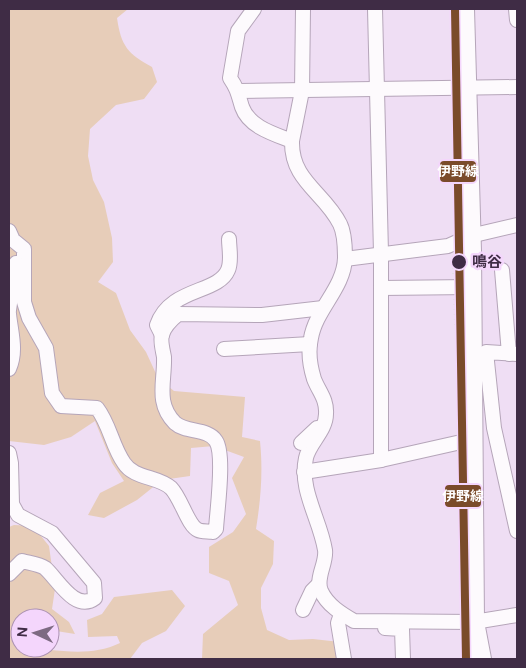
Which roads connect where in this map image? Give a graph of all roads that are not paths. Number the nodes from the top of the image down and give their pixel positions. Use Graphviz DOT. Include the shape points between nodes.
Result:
graph roads {
  1 [pos="254,9"];
  2 [pos="302,9"];
  3 [pos="375,9"];
  4 [pos="464,9"];
  5 [pos="516,9"];
  6 [pos="517,20"];
  7 [pos="465,87"];
  8 [pos="517,87"];
  9 [pos="376,89"];
  10 [pos="239,91"];
  11 [pos="302,91"];
  12 [pos="292,142"];
  13 [pos="517,225"];
  14 [pos="11,236"];
  15 [pos="470,236"];
  16 [pos="229,238"];
  17 [pos="381,253"];
  18 [pos="345,259"];
  19 [pos="502,270"];
  20 [pos="471,287"];
  21 [pos="381,288"];
  22 [pos="323,308"];
  23 [pos="9,310"];
  24 [pos="9,314"];
  25 [pos="162,335"];
  26 [pos="310,344"];
  27 [pos="224,350"];
  28 [pos="513,354"];
  29 [pos="9,369"];
  30 [pos="470,404"];
  31 [pos="491,404"];
  32 [pos="327,416"];
  33 [pos="470,440"];
  34 [pos="301,443"];
  35 [pos="9,453"];
  36 [pos="381,460"];
  37 [pos="304,472"];
  38 [pos="517,532"];
  39 [pos="9,574"];
  40 [pos="319,584"];
  41 [pos="303,610"];
  42 [pos="341,614"];
  43 [pos="517,615"];
  44 [pos="474,622"];
  45 [pos="365,623"];
  46 [pos="479,658"];
  47 [pos="344,659"];
  48 [pos="403,659"];
  1 -- 10 [label="street" via="238,31 230,78"];
  2 -- 11 [label="street"];
  3 -- 9 [label="street"];
  4 -- 7 [label="highway"];
  5 -- 6 [label="street"];
  7 -- 8 [label="street"];
  7 -- 9 [label="street"];
  7 -- 15 [label="highway"];
  9 -- 11 [label="street"];
  9 -- 17 [label="street"];
  10 -- 11 [label="street"];
  10 -- 12 [label="street" via="248,118"];
  11 -- 12 [label="street"];
  12 -- 18 [label="street" via="296,168 341,225"];
  13 -- 15 [label="street"];
  14 -- 23 [label="street" via="16,276"];
  14 -- 25 [label="street" via="24,248 24,302 46,348 52,393 62,406 97,408 124,464 132,471 163,482 181,501 193,526 213,532 216,529 220,468 217,442 211,436 176,424 167,410 161,390"];
  15 -- 17 [label="street" via="448,246"];
  15 -- 20 [label="highway"];
  16 -- 25 [label="street" via="229,269 223,278 174,296 157,325"];
  17 -- 18 [label="street"];
  17 -- 21 [label="street"];
  18 -- 22 [label="street" via="338,283"];
  19 -- 28 [label="street"];
  20 -- 21 [label="street"];
  20 -- 30 [label="highway"];
  21 -- 36 [label="street"];
  22 -- 25 [label="street" via="262,316 178,314"];
  22 -- 26 [label="street"];
  24 -- 29 [label="street" via="13,338"];
  26 -- 27 [label="street"];
  26 -- 32 [label="street" via="314,379 325,398"];
  28 -- 31 [label="street" via="486,352"];
  30 -- 31 [label="street"];
  30 -- 33 [label="highway"];
  31 -- 38 [label="street"];
  32 -- 34 [label="street"];
  32 -- 37 [label="street" via="306,455"];
  33 -- 36 [label="street"];
  33 -- 44 [label="highway"];
  35 -- 39 [label="street" via="12,504 18,514 52,533 94,584 95,598 82,601 72,597 44,567 22,560"];
  36 -- 37 [label="street"];
  37 -- 40 [label="street" via="326,552"];
  40 -- 41 [label="street"];
  40 -- 42 [label="street" via="321,592"];
  42 -- 45 [label="street"];
  42 -- 47 [label="street" via="338,622"];
  43 -- 44 [label="street"];
  44 -- 45 [label="street"];
  44 -- 46 [label="highway"];
  45 -- 48 [label="street" via="402,629"];
}
